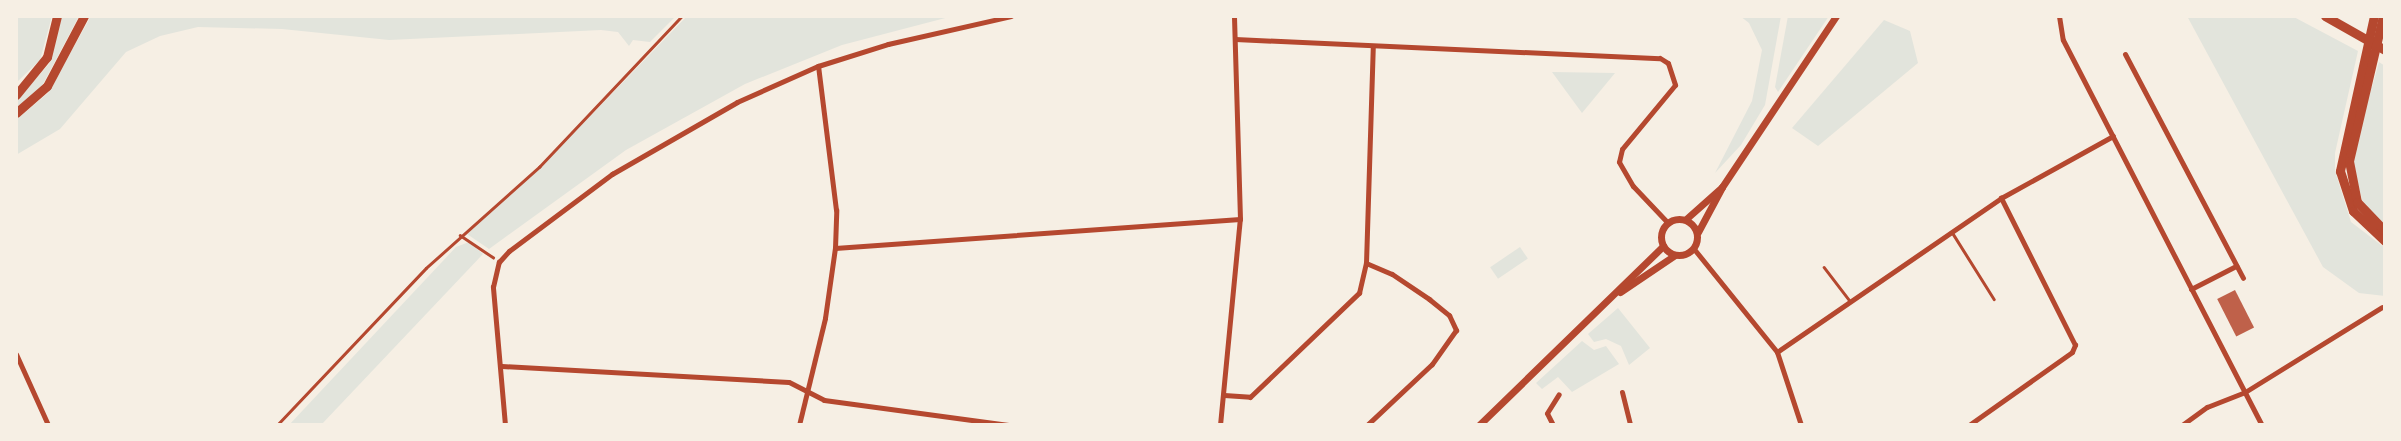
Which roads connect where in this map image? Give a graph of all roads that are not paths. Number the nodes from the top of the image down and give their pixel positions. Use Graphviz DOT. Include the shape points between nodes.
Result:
graph roads {
  1 [pos="57,16"];
  2 [pos="84,16"];
  3 [pos="1011,16"];
  4 [pos="1234,16"];
  5 [pos="1836,16"];
  6 [pos="2058,16"];
  7 [pos="2324,16"];
  8 [pos="2368,16"];
  9 [pos="2374,16"];
  10 [pos="2383,16"];
  11 [pos="990,18"];
  12 [pos="2385,25"];
  13 [pos="1235,39"];
  14 [pos="1373,46"];
  15 [pos="2385,50"];
  16 [pos="2125,54"];
  17 [pos="2367,63"];
  18 [pos="818,66"];
  19 [pos="16,95"];
  20 [pos="16,113"];
  21 [pos="2113,136"];
  22 [pos="1722,187"];
  23 [pos="2001,198"];
  24 [pos="1240,219"];
  25 [pos="1686,219"];
  26 [pos="1667,222"];
  27 [pos="1951,230"];
  28 [pos="2385,231"];
  29 [pos="1698,232"];
  30 [pos="2385,241"];
  31 [pos="1663,246"];
  32 [pos="835,248"];
  33 [pos="1694,249"];
  34 [pos="1675,255"];
  35 [pos="1366,263"];
  36 [pos="2236,266"];
  37 [pos="1824,267"];
  38 [pos="2243,278"];
  39 [pos="2191,289"];
  40 [pos="1620,292"];
  41 [pos="1994,299"];
  42 [pos="1851,303"];
  43 [pos="2382,307"];
  44 [pos="1777,352"];
  45 [pos="16,354"];
  46 [pos="502,366"];
  47 [pos="808,390"];
  48 [pos="1622,392"];
  49 [pos="2245,392"];
  50 [pos="1559,394"];
  51 [pos="1224,395"];
  52 [pos="48,425"];
  53 [pos="505,425"];
  54 [pos="799,425"];
  55 [pos="1010,425"];
  56 [pos="1220,425"];
  57 [pos="1367,425"];
  58 [pos="1479,425"];
  59 [pos="1552,425"];
  60 [pos="1630,425"];
  61 [pos="1801,425"];
  62 [pos="1969,425"];
  63 [pos="2182,425"];
  64 [pos="2262,425"];
  1 -- 19 [label="highway" via="47,57"];
  2 -- 20 [label="highway" via="47,86"];
  3 -- 11 [label="street"];
  4 -- 13 [label="street"];
  5 -- 22 [label="street"];
  6 -- 21 [label="street" via="2061,35"];
  7 -- 15 [label="highway"];
  8 -- 12 [label="highway"];
  9 -- 17 [label="highway"];
  10 -- 17 [label="highway"];
  11 -- 18 [label="street"];
  13 -- 14 [label="street"];
  13 -- 24 [label="street"];
  14 -- 26 [label="street" via="1660,58 1668,63 1675,84 1622,149 1619,162 1632,186"];
  14 -- 35 [label="street"];
  16 -- 36 [label="street"];
  17 -- 28 [label="highway" via="2350,148 2349,175 2357,202"];
  17 -- 30 [label="highway" via="2342,150 2341,180 2357,217"];
  18 -- 32 [label="street" via="836,210"];
  18 -- 46 [label="street" via="737,102 658,146 567,206 499,262 493,287"];
  21 -- 23 [label="street"];
  21 -- 39 [label="street"];
  22 -- 25 [label="street"];
  22 -- 29 [label="street"];
  23 -- 27 [label="street"];
  23 -- 62 [label="street" via="2075,345 2072,352"];
  24 -- 32 [label="street"];
  24 -- 51 [label="street"];
  25 -- 26 [label="street"];
  25 -- 29 [label="street"];
  26 -- 31 [label="street" via="1662,231"];
  27 -- 41 [label="lane"];
  27 -- 42 [label="street"];
  29 -- 33 [label="street"];
  31 -- 34 [label="street"];
  31 -- 40 [label="street"];
  32 -- 47 [label="street"];
  33 -- 34 [label="street"];
  33 -- 44 [label="street"];
  34 -- 40 [label="street"];
  35 -- 51 [label="street" via="1359,293 1347,307 1250,397"];
  35 -- 57 [label="street" via="1429,299 1449,314 1456,330 1432,364"];
  36 -- 38 [label="street"];
  36 -- 39 [label="street"];
  37 -- 42 [label="lane"];
  39 -- 49 [label="street"];
  40 -- 58 [label="street"];
  42 -- 44 [label="street"];
  43 -- 49 [label="street"];
  44 -- 61 [label="street"];
  45 -- 52 [label="street"];
  46 -- 47 [label="street" via="789,382"];
  46 -- 53 [label="street"];
  47 -- 54 [label="street"];
  47 -- 55 [label="street" via="824,400"];
  48 -- 60 [label="street"];
  49 -- 63 [label="street" via="2207,407"];
  49 -- 64 [label="street"];
  50 -- 59 [label="street" via="1547,414"];
  51 -- 56 [label="street"];
}
